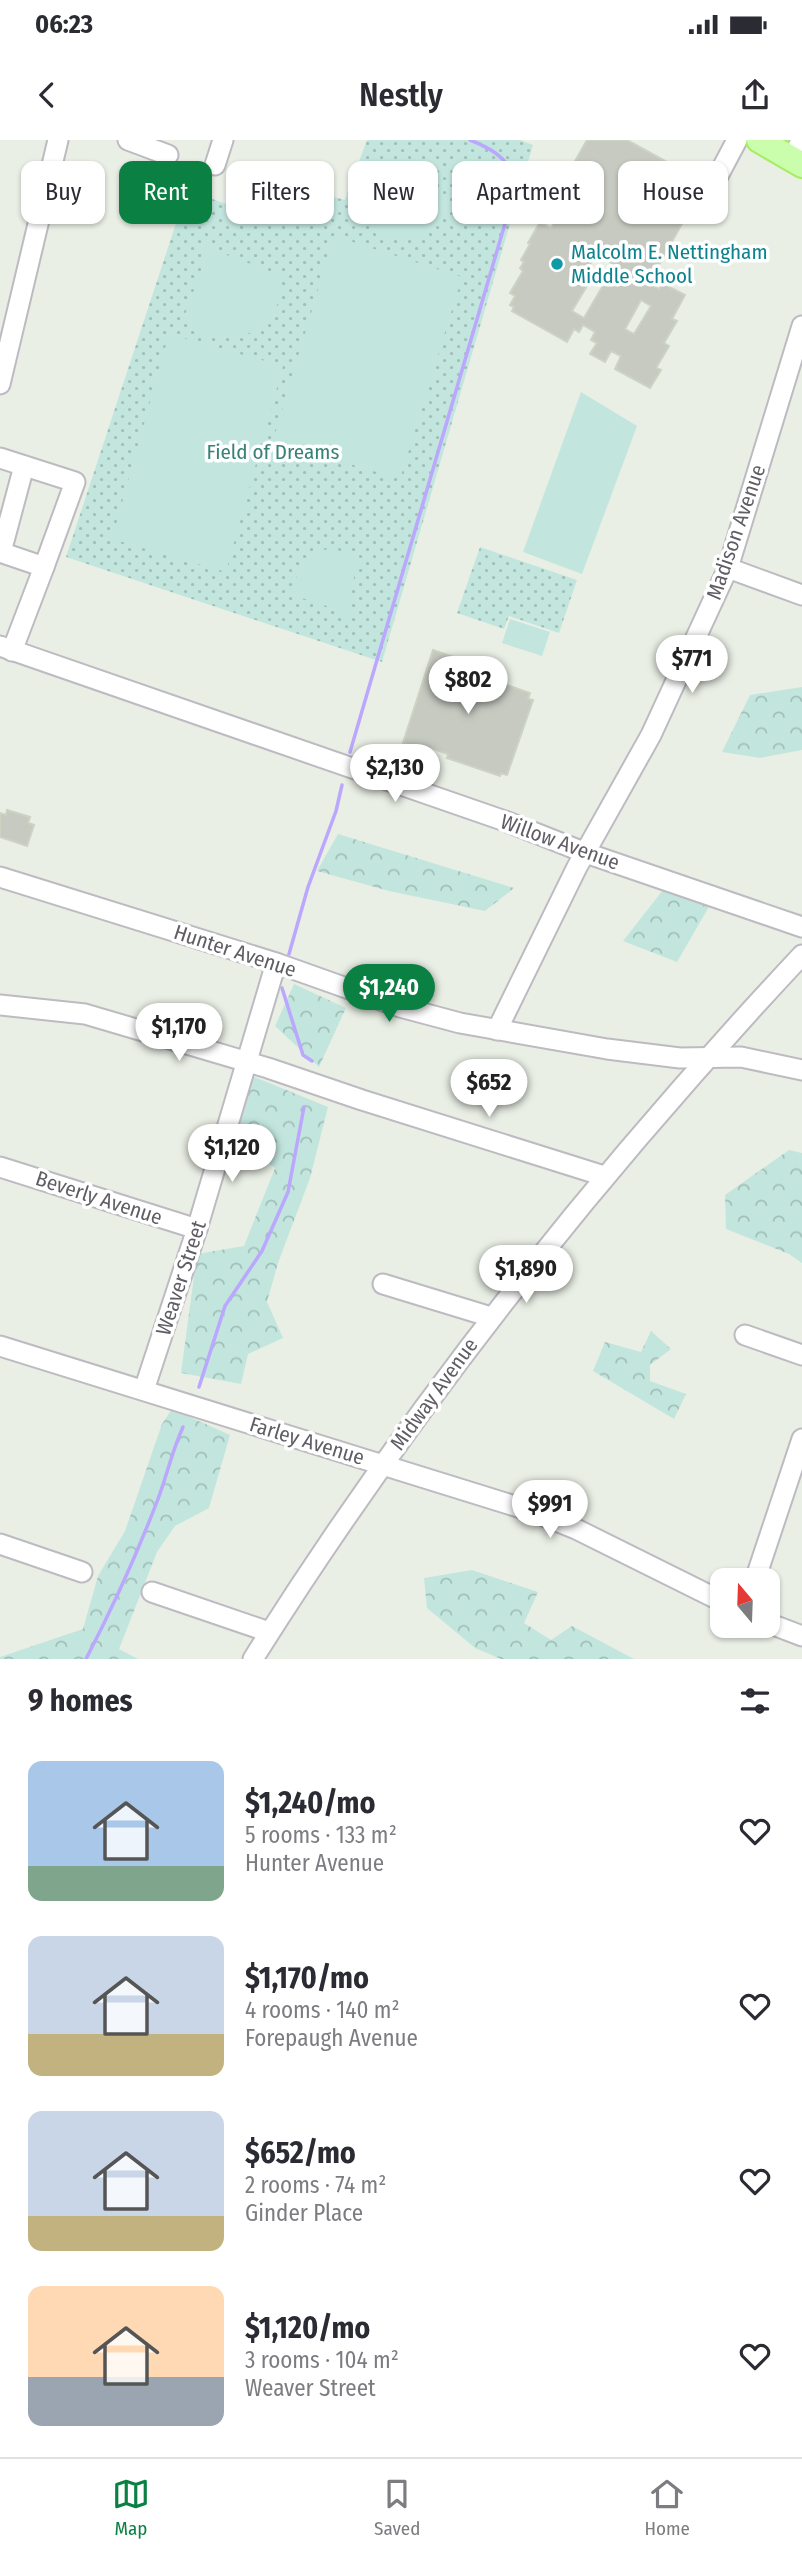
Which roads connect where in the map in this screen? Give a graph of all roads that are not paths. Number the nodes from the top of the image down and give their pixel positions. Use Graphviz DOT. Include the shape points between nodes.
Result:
graph roads {
  1 [pos="58,140"];
  2 [pos="128,140"];
  3 [pos="223,140"];
  4 [pos="737,140"];
  5 [pos="759,140"];
  6 [pos="168,155"];
  7 [pos="799,155"];
  8 [pos="726,161"];
  9 [pos="215,165"];
  10 [pos="10,304"];
  11 [pos="802,326"];
  12 [pos="0,384"];
  13 [pos="0,458"];
  14 [pos="24,466"];
  15 [pos="1,552"];
  16 [pos="44,567"];
  17 [pos="728,568"];
  18 [pos="802,595"];
  19 [pos="6,648"];
  20 [pos="586,853"];
  21 [pos="0,877"];
  22 [pos="802,927"];
  23 [pos="802,955"];
  24 [pos="276,963"];
  25 [pos="0,1005"];
  26 [pos="497,1030"];
  27 [pos="706,1058"];
  28 [pos="247,1062"];
  29 [pos="802,1070"];
  30 [pos="0,1167"];
  31 [pos="604,1176"];
  32 [pos="197,1229"];
  33 [pos="383,1284"];
  34 [pos="491,1317"];
  35 [pos="745,1335"];
  36 [pos="0,1346"];
  37 [pos="802,1354"];
  38 [pos="144,1390"];
  39 [pos="802,1439"];
  40 [pos="383,1465"];
  41 [pos="0,1544"];
  42 [pos="759,1568"];
  43 [pos="82,1572"];
  44 [pos="152,1592"];
  45 [pos="710,1596"];
  46 [pos="780,1628"];
  47 [pos="270,1632"];
  48 [pos="802,1636"];
  49 [pos="253,1659"];
  1 -- 10 [label="street"];
  2 -- 6 [label="street"];
  3 -- 9 [label="street"];
  4 -- 8 [label="street"];
  5 -- 7 [label="main road"];
  10 -- 12 [label="street"];
  11 -- 17 [label="street, Madison Avenue"];
  13 -- 14 [label="street"];
  14 -- 15 [label="street"];
  14 -- 16 [label="street" via="75,482"];
  15 -- 16 [label="street"];
  16 -- 19 [label="street"];
  17 -- 18 [label="street"];
  17 -- 20 [label="street, Madison Avenue" via="652,735"];
  19 -- 20 [label="street, Willow Avenue"];
  20 -- 22 [label="street, Willow Avenue"];
  20 -- 26 [label="street, Madison Avenue"];
  21 -- 24 [label="street, Hunter Avenue"];
  23 -- 27 [label="street, Midway Avenue"];
  24 -- 26 [label="street, Hunter Avenue" via="400,1007"];
  24 -- 28 [label="street, Weaver Street"];
  25 -- 28 [label="street" via="85,1014"];
  26 -- 27 [label="street, Hunter Avenue" via="607,1049"];
  27 -- 29 [label="street, Hunter Avenue" via="741,1057"];
  27 -- 31 [label="street, Midway Avenue"];
  28 -- 31 [label="street"];
  28 -- 32 [label="street, Weaver Street"];
  30 -- 32 [label="street, Beverly Avenue"];
  31 -- 34 [label="street, Midway Avenue"];
  32 -- 38 [label="street, Weaver Street"];
  33 -- 34 [label="street"];
  34 -- 40 [label="street, Midway Avenue"];
  35 -- 37 [label="street"];
  36 -- 38 [label="street, Farley Avenue"];
  38 -- 40 [label="street, Farley Avenue"];
  39 -- 42 [label="street"];
  40 -- 45 [label="street, Farley Avenue" via="534,1512"];
  40 -- 47 [label="street, Midway Avenue"];
  41 -- 43 [label="street"];
  44 -- 47 [label="street"];
  46 -- 48 [label="street"];
  47 -- 49 [label="street, Midway Avenue"];
}
